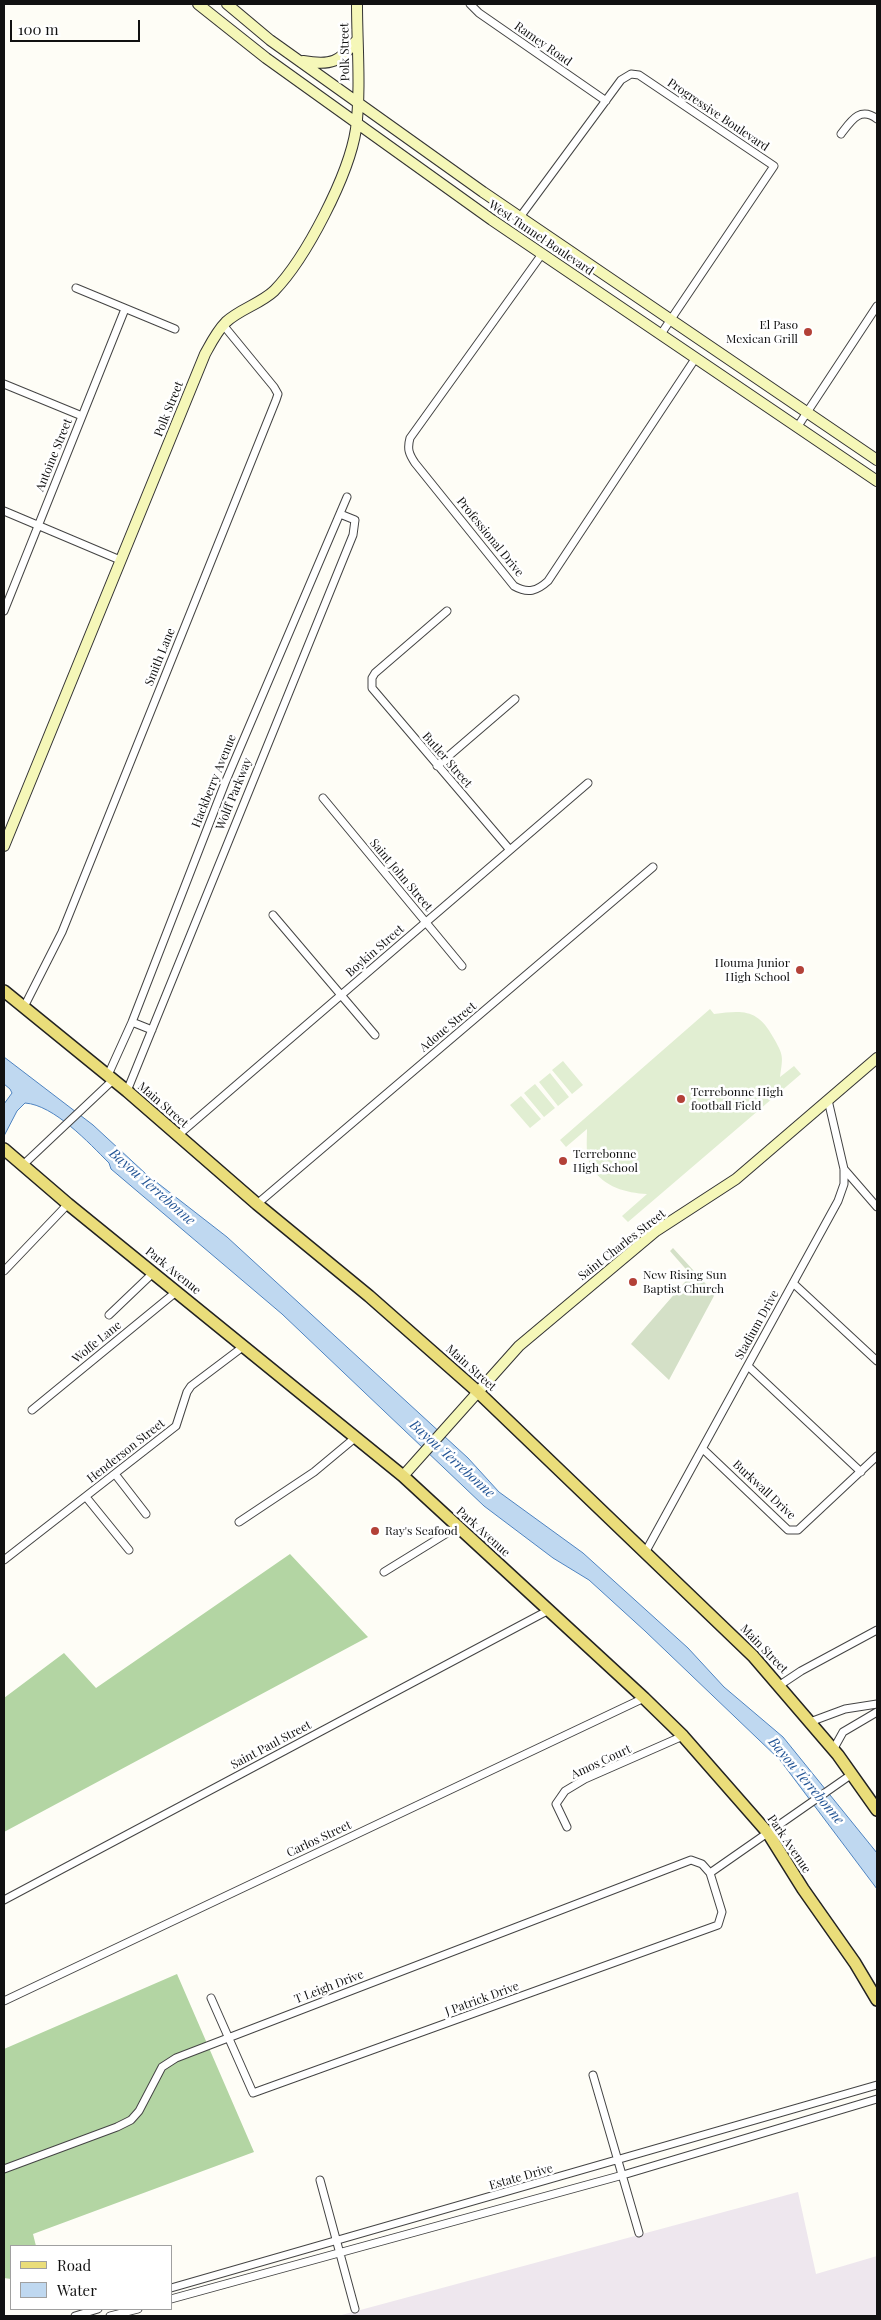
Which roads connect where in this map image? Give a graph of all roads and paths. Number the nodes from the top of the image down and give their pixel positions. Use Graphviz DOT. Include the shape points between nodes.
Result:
graph roads {
  1 [pos="198,4"];
  2 [pos="227,4"];
  3 [pos="357,4"];
  4 [pos="470,4"];
  5 [pos="211,8"];
  6 [pos="357,40"];
  7 [pos="299,60"];
  8 [pos="606,101"];
  9 [pos="358,102"];
  10 [pos="877,119"];
  11 [pos="356,122"];
  12 [pos="842,134"];
  13 [pos="520,217"];
  14 [pos="542,254"];
  15 [pos="76,288"];
  16 [pos="877,306"];
  17 [pos="125,309"];
  18 [pos="670,321"];
  19 [pos="224,326"];
  20 [pos="175,329"];
  21 [pos="661,334"];
  22 [pos="695,359"];
  23 [pos="4,384"];
  24 [pos="806,412"];
  25 [pos="82,416"];
  26 [pos="798,426"];
  27 [pos="877,460"];
  28 [pos="877,481"];
  29 [pos="347,497"];
  30 [pos="4,512"];
  31 [pos="340,514"];
  32 [pos="38,526"];
  33 [pos="120,560"];
  34 [pos="4,611"];
  35 [pos="447,611"];
  36 [pos="515,699"];
  37 [pos="437,766"];
  38 [pos="588,783"];
  39 [pos="323,798"];
  40 [pos="4,846"];
  41 [pos="510,850"];
  42 [pos="653,867"];
  43 [pos="273,914"];
  44 [pos="426,923"];
  45 [pos="462,966"];
  46 [pos="4,992"];
  47 [pos="342,995"];
  48 [pos="24,1007"];
  49 [pos="132,1022"];
  50 [pos="152,1030"];
  51 [pos="375,1035"];
  52 [pos="877,1058"];
  53 [pos="110,1078"];
  54 [pos="127,1091"];
  55 [pos="828,1100"];
  56 [pos="177,1136"];
  57 [pos="4,1149"];
  58 [pos="24,1164"];
  59 [pos="844,1169"];
  60 [pos="68,1204"];
  61 [pos="257,1204"];
  62 [pos="877,1207"];
  63 [pos="4,1271"];
  64 [pos="153,1273"];
  65 [pos="793,1283"];
  66 [pos="176,1292"];
  67 [pos="109,1315"];
  68 [pos="244,1346"];
  69 [pos="877,1361"];
  70 [pos="748,1366"];
  71 [pos="478,1392"];
  72 [pos="32,1410"];
  73 [pos="356,1437"];
  74 [pos="703,1449"];
  75 [pos="877,1456"];
  76 [pos="860,1472"];
  77 [pos="114,1474"];
  78 [pos="403,1476"];
  79 [pos="86,1497"];
  80 [pos="146,1514"];
  81 [pos="239,1522"];
  82 [pos="457,1526"];
  83 [pos="129,1550"];
  84 [pos="646,1551"];
  85 [pos="4,1560"];
  86 [pos="384,1572"];
  87 [pos="549,1610"];
  88 [pos="877,1630"];
  89 [pos="780,1685"];
  90 [pos="644,1698"];
  91 [pos="877,1704"];
  92 [pos="877,1712"];
  93 [pos="810,1722"];
  94 [pos="683,1736"];
  95 [pos="833,1750"];
  96 [pos="852,1774"];
  97 [pos="877,1810"];
  98 [pos="567,1827"];
  99 [pos="768,1833"];
  100 [pos="710,1873"];
  101 [pos="4,1900"];
  102 [pos="211,1998"];
  103 [pos="877,2000"];
  104 [pos="4,2001"];
  105 [pos="228,2038"];
  106 [pos="593,2075"];
  107 [pos="877,2085"];
  108 [pos="877,2099"];
  109 [pos="617,2160"];
  110 [pos="4,2169"];
  111 [pos="623,2176"];
  112 [pos="320,2180"];
  113 [pos="639,2233"];
  114 [pos="338,2241"];
  115 [pos="341,2253"];
  116 [pos="172,2288"];
  117 [pos="172,2300"];
  118 [pos="355,2309"];
  119 [pos="95,2310"];
  120 [pos="134,2310"];
  121 [pos="75,2316"];
  122 [pos="110,2316"];
  1 -- 5 [label="main road, West Tunnel Boulevard"];
  2 -- 7 [label="main road, West Tunnel Boulevard"];
  3 -- 6 [label="main road, Polk Street"];
  4 -- 8 [label="street, Ramey Road"];
  5 -- 11 [label="main road, West Tunnel Boulevard" via="266,58"];
  6 -- 7 [label="main road" via="344,56 330,63"];
  6 -- 9 [label="main road, Polk Street"];
  7 -- 9 [label="main road, West Tunnel Boulevard"];
  8 -- 13 [label="street, Progressive Boulevard"];
  8 -- 18 [label="street, Progressive Boulevard" via="622,80 631,74 640,75 774,166"];
  9 -- 11 [label="main road, Polk Street"];
  9 -- 13 [label="main road, West Tunnel Boulevard"];
  10 -- 12 [label="street" via="864,113 856,116"];
  11 -- 14 [label="main road, West Tunnel Boulevard"];
  11 -- 19 [label="main road, Polk Street" via="337,189 299,257 274,291"];
  13 -- 18 [label="main road, West Tunnel Boulevard"];
  14 -- 21 [label="main road, West Tunnel Boulevard"];
  14 -- 22 [label="street, Professional Drive" via="408,445 415,463 514,586 533,591 548,581"];
  15 -- 17 [label="street"];
  16 -- 24 [label="street"];
  17 -- 20 [label="street"];
  17 -- 25 [label="street, Antoine Street"];
  18 -- 21 [label="street, Progressive Boulevard"];
  18 -- 24 [label="main road, West Tunnel Boulevard"];
  19 -- 33 [label="main road, Polk Street" via="205,354"];
  19 -- 48 [label="street, Smith Lane" via="278,394 62,932"];
  21 -- 22 [label="main road, West Tunnel Boulevard"];
  22 -- 26 [label="main road, West Tunnel Boulevard"];
  23 -- 25 [label="street"];
  24 -- 26 [label="street"];
  24 -- 27 [label="main road, West Tunnel Boulevard"];
  25 -- 32 [label="street, Antoine Street"];
  26 -- 28 [label="main road, West Tunnel Boulevard"];
  29 -- 31 [label="street, Hackberry Avenue"];
  30 -- 32 [label="street"];
  31 -- 49 [label="street, Hackberry Avenue" via="224,783"];
  31 -- 50 [label="street, Wolff Parkway" via="355,520 353,535"];
  32 -- 33 [label="street"];
  32 -- 34 [label="street, Antoine Street"];
  33 -- 40 [label="main road, Polk Street"];
  35 -- 37 [label="street, Butler Street" via="375,673 371,683 377,695"];
  36 -- 37 [label="street"];
  37 -- 41 [label="street, Butler Street"];
  38 -- 41 [label="street, Boykin Street"];
  39 -- 44 [label="street, Saint John Street"];
  41 -- 44 [label="street, Boykin Street"];
  42 -- 61 [label="street, Adoue Street"];
  43 -- 47 [label="street"];
  44 -- 45 [label="street, Saint John Street"];
  44 -- 47 [label="street, Boykin Street"];
  46 -- 48 [label="main road, Main Street"];
  47 -- 51 [label="street"];
  47 -- 56 [label="street, Boykin Street"];
  48 -- 53 [label="main road, Main Street"];
  49 -- 50 [label="street"];
  49 -- 53 [label="street, Hackberry Avenue"];
  50 -- 54 [label="street, Wolff Parkway"];
  52 -- 55 [label="main road, Saint Charles Street"];
  53 -- 54 [label="main road, Main Street"];
  53 -- 58 [label="street, Hackberry Avenue" via="85,1108"];
  54 -- 56 [label="main road, Main Street"];
  55 -- 59 [label="street, Stadium Drive"];
  55 -- 71 [label="main road, Saint Charles Street" via="736,1179 656,1231 590,1285 519,1346"];
  56 -- 61 [label="main road, Main Street"];
  57 -- 58 [label="main road, Park Avenue"];
  58 -- 60 [label="main road, Park Avenue"];
  59 -- 62 [label="street"];
  59 -- 65 [label="street, Stadium Drive" via="844,1184 838,1201"];
  60 -- 63 [label="street"];
  60 -- 64 [label="main road, Park Avenue"];
  61 -- 71 [label="main road, Main Street"];
  64 -- 66 [label="main road, Park Avenue"];
  64 -- 67 [label="street"];
  65 -- 69 [label="street"];
  65 -- 70 [label="street, Stadium Drive"];
  66 -- 68 [label="main road, Park Avenue"];
  66 -- 72 [label="street, Wolfe Lane"];
  68 -- 73 [label="main road, Park Avenue"];
  68 -- 77 [label="street, Henderson Street" via="191,1386 176,1426"];
  70 -- 74 [label="street, Stadium Drive"];
  70 -- 76 [label="street"];
  71 -- 78 [label="main road, Saint Charles Street"];
  71 -- 84 [label="main road, Main Street"];
  73 -- 78 [label="main road, Park Avenue"];
  73 -- 81 [label="street" via="314,1472"];
  74 -- 76 [label="street, Burkwall Drive" via="788,1530 798,1530"];
  74 -- 84 [label="street, Stadium Drive"];
  75 -- 76 [label="street, Burkwall Drive"];
  77 -- 79 [label="street, Henderson Street"];
  77 -- 80 [label="street"];
  78 -- 82 [label="main road, Park Avenue"];
  79 -- 83 [label="street"];
  79 -- 85 [label="street, Henderson Street"];
  82 -- 86 [label="street"];
  82 -- 87 [label="main road, Park Avenue"];
  84 -- 89 [label="main road, Main Street"];
  87 -- 90 [label="main road, Park Avenue"];
  87 -- 101 [label="street, Saint Paul Street"];
  88 -- 89 [label="street"];
  89 -- 93 [label="main road, Main Street"];
  90 -- 94 [label="main road, Park Avenue"];
  90 -- 104 [label="street, Carlos Street"];
  91 -- 93 [label="street" via="845,1709"];
  92 -- 95 [label="street" via="843,1732"];
  93 -- 95 [label="main road, Main Street"];
  94 -- 98 [label="street, Amos Court" via="585,1779 566,1791 556,1804"];
  94 -- 99 [label="main road, Park Avenue"];
  95 -- 96 [label="main road, Main Street"];
  96 -- 97 [label="main road, Main Street"];
  96 -- 99 [label="street"];
  99 -- 100 [label="street"];
  99 -- 103 [label="main road, Park Avenue" via="856,1963"];
  100 -- 105 [label="street, T Leigh Drive" via="702,1864 691,1860"];
  100 -- 105 [label="street, J Patrick Drive" via="722,1912 718,1925 253,2093"];
  102 -- 105 [label="street"];
  105 -- 110 [label="street, T Leigh Drive" via="176,2058 162,2067 131,2120"];
  106 -- 109 [label="street"];
  107 -- 109 [label="street, Estate Drive"];
  108 -- 111 [label="street, Estate Drive"];
  109 -- 111 [label="street"];
  109 -- 114 [label="street, Estate Drive"];
  111 -- 113 [label="street"];
  111 -- 115 [label="street, Estate Drive"];
  112 -- 114 [label="street"];
  114 -- 115 [label="street"];
  114 -- 116 [label="street, Estate Drive"];
  115 -- 117 [label="street, Estate Drive"];
  115 -- 118 [label="street"];
  119 -- 121 [label="street"];
  120 -- 122 [label="street"];
}
